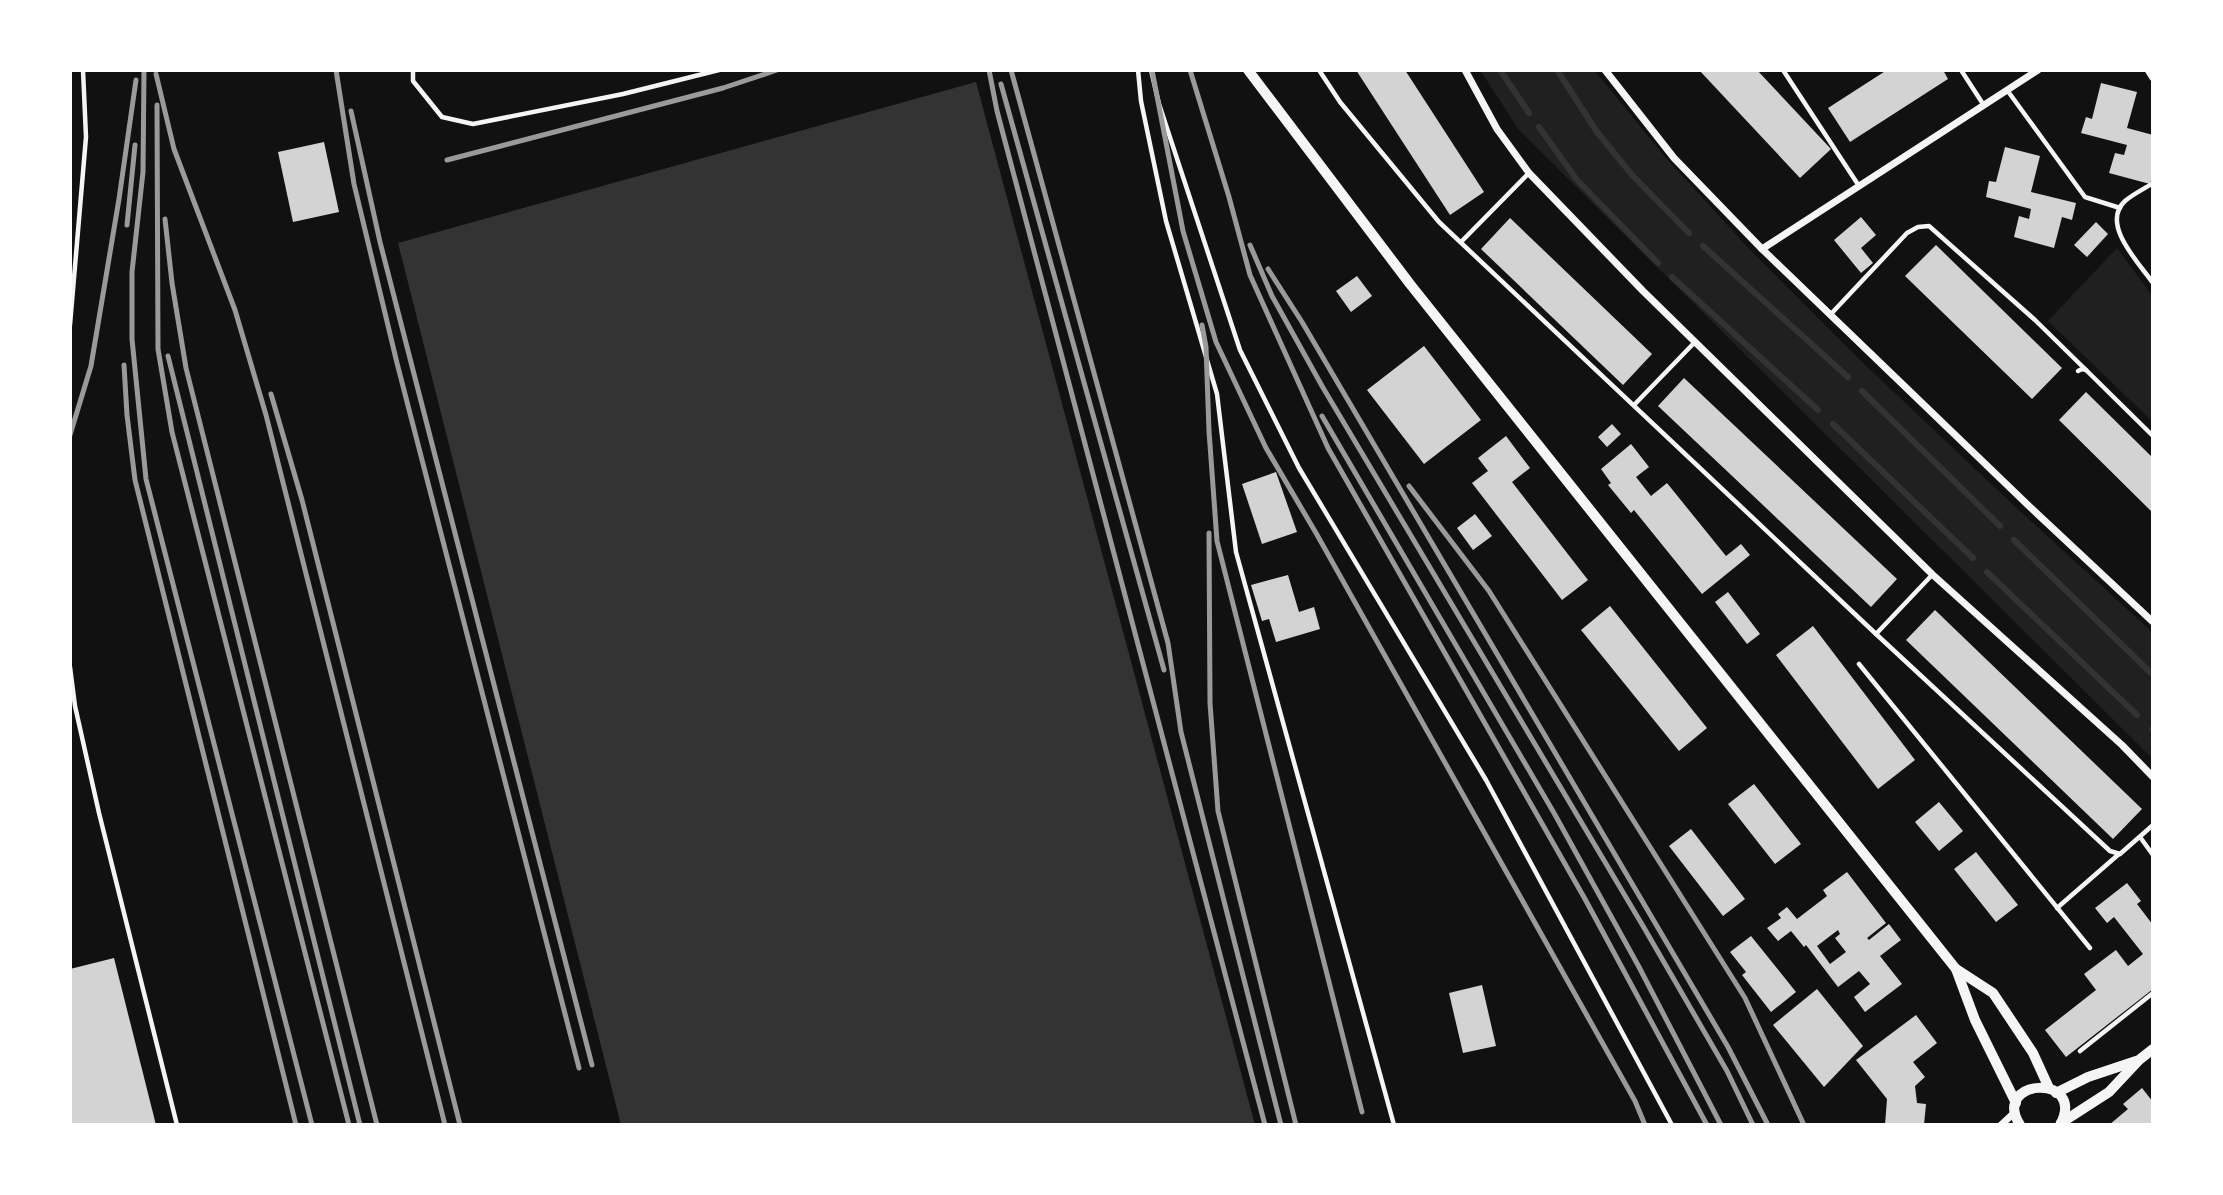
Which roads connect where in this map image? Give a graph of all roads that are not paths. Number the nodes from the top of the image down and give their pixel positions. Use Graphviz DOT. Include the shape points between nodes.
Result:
graph roads {
  1 [pos="83,70"];
  2 [pos="413,70"];
  3 [pos="719,70"];
  4 [pos="1138,70"];
  5 [pos="1151,70"];
  6 [pos="1248,70"];
  7 [pos="1319,70"];
  8 [pos="1465,70"];
  9 [pos="1605,70"];
  10 [pos="1783,70"];
  11 [pos="1961,70"];
  12 [pos="2038,70"];
  13 [pos="2148,70"];
  14 [pos="2153,78"];
  15 [pos="2007,90"];
  16 [pos="1984,105"];
  17 [pos="1529,173"];
  18 [pos="2153,183"];
  19 [pos="1860,186"];
  20 [pos="2120,208"];
  21 [pos="1461,242"];
  22 [pos="1762,249"];
  23 [pos="2153,283"];
  24 [pos="1830,316"];
  25 [pos="70,325"];
  26 [pos="1695,342"];
  27 [pos="2086,370"];
  28 [pos="2078,371"];
  29 [pos="1634,405"];
  30 [pos="2153,436"];
  31 [pos="1933,575"];
  32 [pos="2153,622"];
  33 [pos="1876,634"];
  34 [pos="1858,664"];
  35 [pos="70,667"];
  36 [pos="2153,776"];
  37 [pos="2153,825"];
  38 [pos="2140,837"];
  39 [pos="2120,853"];
  40 [pos="2153,855"];
  41 [pos="2057,908"];
  42 [pos="2090,948"];
  43 [pos="1956,968"];
  44 [pos="2153,993"];
  45 [pos="2153,1049"];
  46 [pos="2080,1051"];
  47 [pos="2139,1060"];
  48 [pos="2053,1090"];
  49 [pos="2015,1107"];
  50 [pos="2060,1124"];
  51 [pos="177,1125"];
  52 [pos="1394,1125"];
  53 [pos="1672,1125"];
  54 [pos="2001,1125"];
  55 [pos="2020,1125"];
  1 -- 25 [label="lane" via="86,136"];
  2 -- 3 [label="lane" via="413,81 442,117 473,124"];
  4 -- 52 [label="lane" via="1166,221 1217,394 1236,552"];
  5 -- 53 [label="lane" via="1240,350 1299,468 1486,780"];
  6 -- 43 [label="street" via="1418,295"];
  7 -- 21 [label="lane" via="1348,112"];
  8 -- 17 [label="street" via="1497,129"];
  9 -- 22 [label="street" via="1674,158"];
  10 -- 19 [label="lane"];
  11 -- 16 [label="lane"];
  12 -- 15 [label="street"];
  13 -- 14 [label="street"];
  15 -- 16 [label="street"];
  15 -- 20 [label="lane" via="2085,197"];
  16 -- 19 [label="street"];
  17 -- 21 [label="lane"];
  17 -- 26 [label="street"];
  18 -- 20 [label="lane"];
  19 -- 22 [label="street"];
  20 -- 23 [label="lane" via="2118,234"];
  21 -- 29 [label="lane"];
  22 -- 24 [label="street"];
  24 -- 27 [label="lane" via="1907,233 1929,226"];
  24 -- 32 [label="street"];
  26 -- 29 [label="lane"];
  26 -- 31 [label="street"];
  27 -- 28 [label="lane"];
  27 -- 30 [label="lane"];
  29 -- 33 [label="lane"];
  31 -- 33 [label="lane"];
  31 -- 36 [label="street"];
  33 -- 39 [label="lane" via="2110,851"];
  34 -- 41 [label="lane"];
  35 -- 51 [label="lane" via="96,799"];
  37 -- 38 [label="lane"];
  38 -- 39 [label="lane"];
  38 -- 40 [label="lane"];
  39 -- 41 [label="lane"];
  41 -- 42 [label="lane"];
  43 -- 48 [label="street" via="1993,993"];
  43 -- 49 [label="street"];
  44 -- 46 [label="lane"];
  45 -- 47 [label="street"];
  47 -- 48 [label="street"];
  47 -- 50 [label="street" via="2109,1092"];
  48 -- 49 [label="street" via="2033,1087 2020,1096"];
  48 -- 50 [label="street" via="2064,1107"];
  49 -- 54 [label="street"];
  49 -- 55 [label="street"];
}
